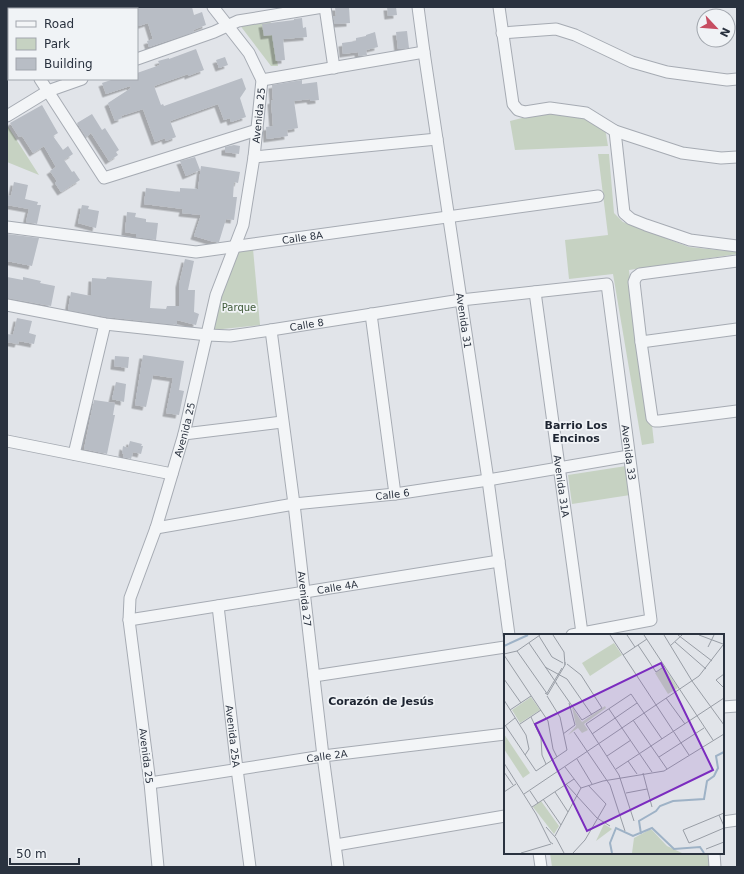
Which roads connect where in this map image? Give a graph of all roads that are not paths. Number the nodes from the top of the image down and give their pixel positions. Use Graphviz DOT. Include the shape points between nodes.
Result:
graph roads {
  1 [pos="212,7"];
  2 [pos="324,7"];
  3 [pos="418,7"];
  4 [pos="499,7"];
  5 [pos="228,26"];
  6 [pos="502,33"];
  7 [pos="424,52"];
  8 [pos="138,59"];
  9 [pos="334,68"];
  10 [pos="737,79"];
  11 [pos="41,80"];
  12 [pos="79,80"];
  13 [pos="262,80"];
  14 [pos="48,91"];
  15 [pos="7,116"];
  16 [pos="257,130"];
  17 [pos="615,131"];
  18 [pos="437,139"];
  19 [pos="254,157"];
  20 [pos="737,157"];
  21 [pos="598,196"];
  22 [pos="448,217"];
  23 [pos="7,227"];
  24 [pos="737,246"];
  25 [pos="234,248"];
  26 [pos="737,261"];
  27 [pos="607,284"];
  28 [pos="535,292"];
  29 [pos="461,300"];
  30 [pos="7,305"];
  31 [pos="371,314"];
  32 [pos="105,324"];
  33 [pos="737,329"];
  34 [pos="271,330"];
  35 [pos="208,335"];
  36 [pos="641,342"];
  37 [pos="737,411"];
  38 [pos="282,422"];
  39 [pos="184,434"];
  40 [pos="7,441"];
  41 [pos="74,454"];
  42 [pos="629,456"];
  43 [pos="559,468"];
  44 [pos="172,474"];
  45 [pos="488,480"];
  46 [pos="395,494"];
  47 [pos="294,504"];
  48 [pos="156,528"];
  49 [pos="499,561"];
  50 [pos="305,592"];
  51 [pos="218,606"];
  52 [pos="129,620"];
  53 [pos="509,634"];
  54 [pos="577,634"];
  55 [pos="504,647"];
  56 [pos="314,676"];
  57 [pos="737,706"];
  58 [pos="724,707"];
  59 [pos="504,734"];
  60 [pos="323,756"];
  61 [pos="237,769"];
  62 [pos="150,783"];
  63 [pos="504,816"];
  64 [pos="737,820"];
  65 [pos="724,822"];
  66 [pos="336,844"];
  67 [pos="539,854"];
  68 [pos="714,854"];
  69 [pos="158,867"];
  70 [pos="250,867"];
  71 [pos="338,867"];
  72 [pos="541,867"];
  73 [pos="715,867"];
  1 -- 5 [label="street, Avenida 25"];
  2 -- 5 [label="street" via="238,21"];
  2 -- 9 [label="street"];
  3 -- 7 [label="street, Avenida 31"];
  4 -- 6 [label="street"];
  5 -- 8 [label="street"];
  5 -- 13 [label="street, Avenida 25" via="249,53"];
  6 -- 10 [label="street" via="556,29 575,35 632,62 667,72"];
  6 -- 17 [label="street" via="513,104 518,110 525,112 550,108 586,113"];
  7 -- 9 [label="street"];
  7 -- 18 [label="street, Avenida 31"];
  9 -- 13 [label="street"];
  11 -- 14 [label="street"];
  12 -- 14 [label="street"];
  13 -- 16 [label="street, Avenida 25"];
  14 -- 15 [label="street"];
  14 -- 16 [label="street" via="104,178"];
  16 -- 19 [label="street, Avenida 25"];
  17 -- 20 [label="street" via="682,153 721,158"];
  17 -- 24 [label="street" via="624,213 631,219 690,240"];
  18 -- 19 [label="street"];
  18 -- 22 [label="street, Avenida 31"];
  19 -- 25 [label="street, Avenida 25" via="243,225"];
  21 -- 22 [label="street, Calle 8A"];
  22 -- 25 [label="street, Calle 8A"];
  22 -- 29 [label="street, Avenida 31"];
  23 -- 25 [label="street, Calle 8A" via="196,252"];
  25 -- 35 [label="street, Avenida 25" via="216,295"];
  26 -- 36 [label="street" via="640,274 636,277 634,282"];
  27 -- 28 [label="street, Calle 8"];
  27 -- 42 [label="street, Avenida 33"];
  28 -- 29 [label="street, Calle 8"];
  28 -- 43 [label="street, Avenida 31A"];
  29 -- 31 [label="street, Calle 8"];
  29 -- 45 [label="street, Avenida 31"];
  30 -- 32 [label="street, Calle 8"];
  31 -- 34 [label="street, Calle 8"];
  31 -- 46 [label="street"];
  32 -- 35 [label="street, Calle 8"];
  32 -- 41 [label="street"];
  33 -- 36 [label="street"];
  34 -- 35 [label="street, Calle 8" via="230,336"];
  34 -- 38 [label="street, Avenida 27"];
  35 -- 39 [label="street, Avenida 25"];
  36 -- 37 [label="street" via="652,418 655,421"];
  38 -- 39 [label="street"];
  38 -- 47 [label="street, Avenida 27"];
  39 -- 44 [label="street, Avenida 25"];
  40 -- 41 [label="street"];
  41 -- 44 [label="street"];
  42 -- 43 [label="street, Calle 6"];
  42 -- 54 [label="street, Avenida 33" via="651,620"];
  43 -- 45 [label="street, Calle 6"];
  43 -- 54 [label="street, Avenida 31A"];
  44 -- 48 [label="street, Avenida 25"];
  45 -- 46 [label="street, Calle 6"];
  45 -- 49 [label="street, Avenida 31"];
  46 -- 47 [label="street, Calle 6"];
  47 -- 48 [label="street, Calle 6"];
  47 -- 50 [label="street, Avenida 27"];
  48 -- 52 [label="street, Avenida 25" via="130,598"];
  49 -- 50 [label="street, Calle 4A"];
  49 -- 53 [label="street, Avenida 31"];
  50 -- 51 [label="street, Calle 4A"];
  50 -- 56 [label="street, Avenida 27"];
  51 -- 52 [label="street, Calle 4A"];
  51 -- 61 [label="street, Avenida 25A"];
  52 -- 62 [label="street, Avenida 25"];
  55 -- 56 [label="street"];
  56 -- 60 [label="street, Avenida 27"];
  57 -- 58 [label="street"];
  59 -- 60 [label="street, Calle 2A"];
  60 -- 61 [label="street, Calle 2A"];
  60 -- 66 [label="street, Avenida 27"];
  61 -- 62 [label="street, Calle 2A"];
  61 -- 70 [label="street, Avenida 25A"];
  62 -- 69 [label="street, Avenida 25"];
  63 -- 66 [label="street"];
  64 -- 65 [label="street"];
  66 -- 71 [label="street, Avenida 27"];
  67 -- 72 [label="street"];
  68 -- 73 [label="street"];
}
